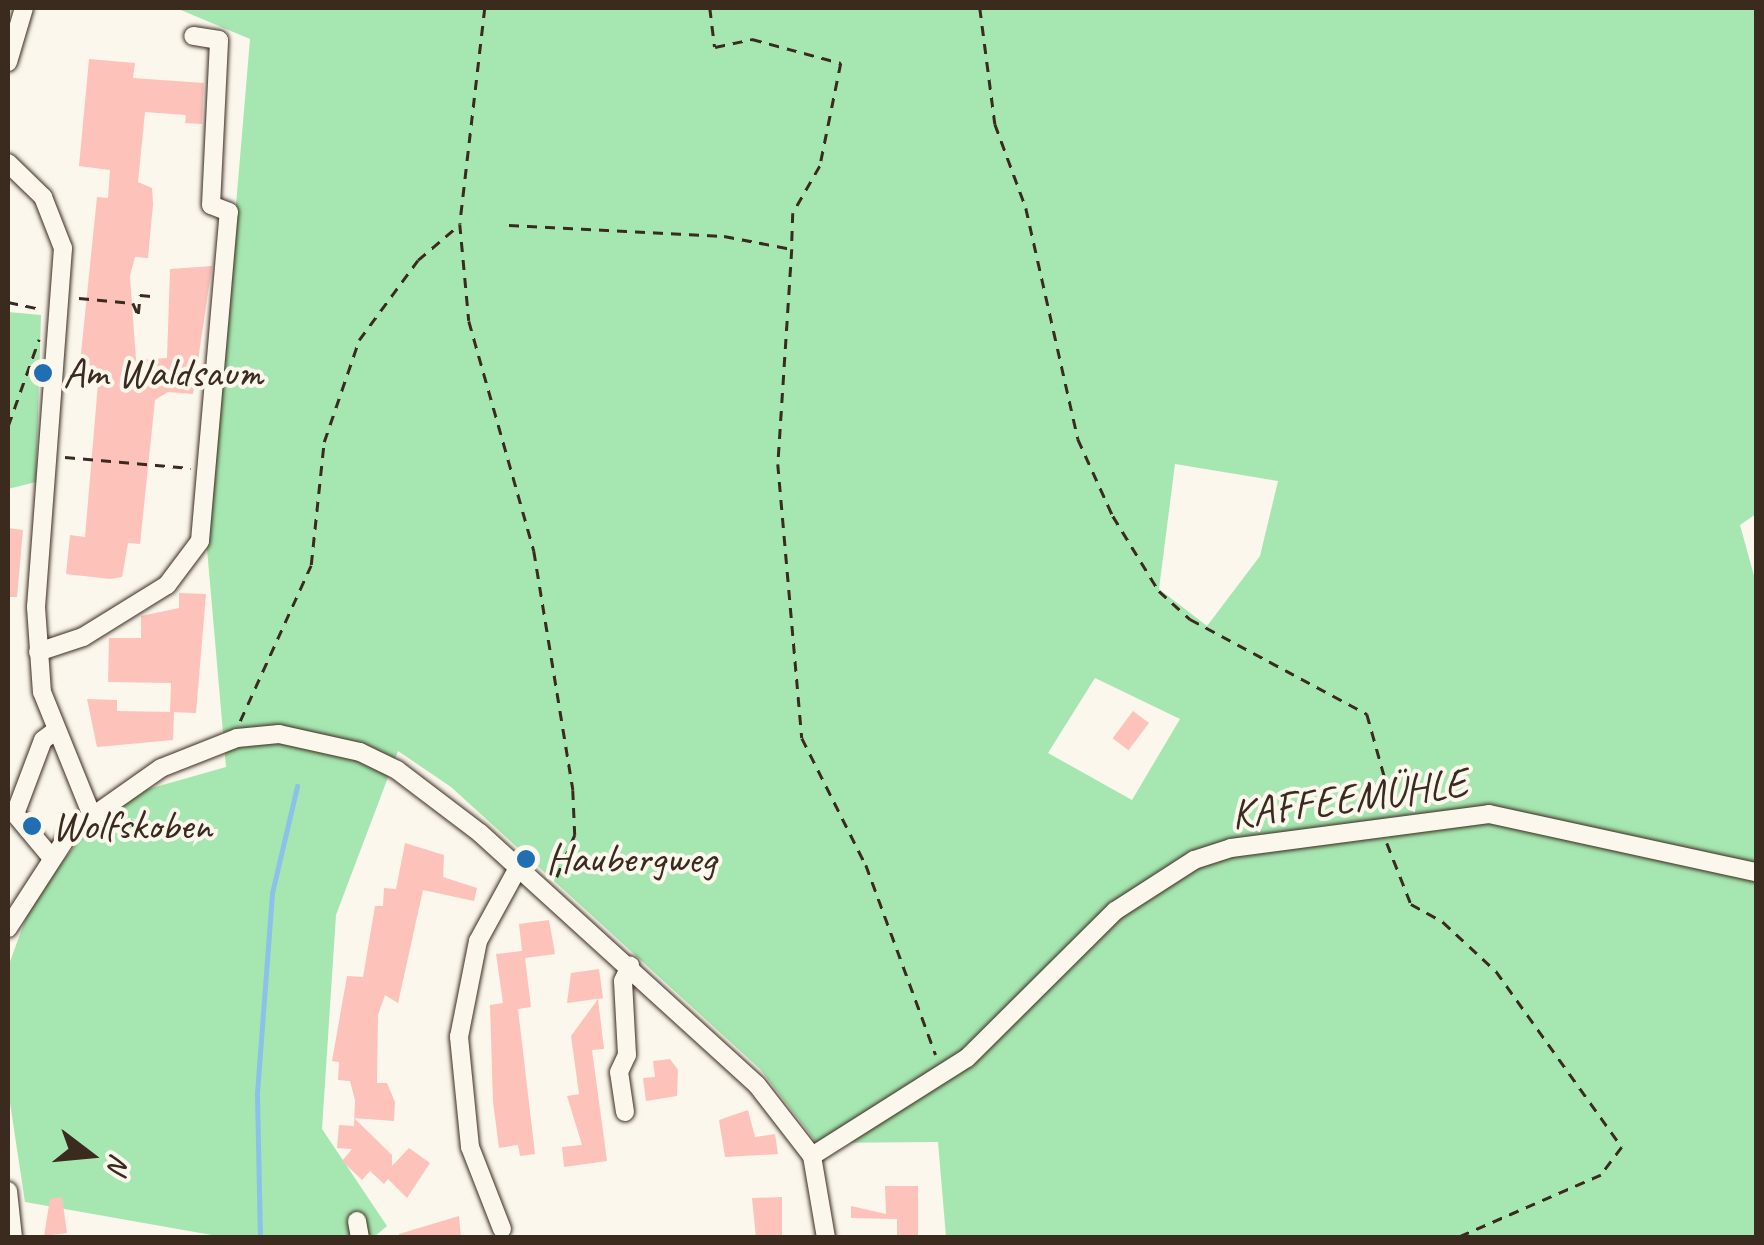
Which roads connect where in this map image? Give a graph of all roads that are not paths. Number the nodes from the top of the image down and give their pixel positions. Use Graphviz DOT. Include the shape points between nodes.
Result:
graph roads {
  1 [pos="24,8"];
  2 [pos="194,36"];
  3 [pos="8,62"];
  4 [pos="8,163"];
  5 [pos="38,652"];
  6 [pos="55,731"];
  7 [pos="90,810"];
  8 [pos="51,857"];
  9 [pos="519,866"];
  10 [pos="1756,872"];
  11 [pos="8,928"];
  12 [pos="630,966"];
  13 [pos="624,1112"];
  14 [pos="812,1156"];
  15 [pos="8,1192"];
  16 [pos="502,1229"];
  17 [pos="14,1238"];
  18 [pos="826,1238"];
  1 -- 3 [label="street"];
  2 -- 5 [label="street" via="218,40 211,205 229,212 200,541 181,573 83,637"];
  4 -- 5 [label="street" via="43,197 65,268"];
  5 -- 6 [label="street"];
  6 -- 7 [label="street"];
  6 -- 8 [label="street" via="43,740 15,814"];
  7 -- 8 [label="street"];
  7 -- 9 [label="street" via="160,768 238,738 306,737 360,752 412,780"];
  8 -- 11 [label="street"];
  9 -- 12 [label="street"];
  9 -- 16 [label="street" via="478,941 460,1037 470,1147"];
  10 -- 14 [label="street, KAFFEEMÜHLE" via="1488,814 1273,838 1194,860 1154,883 950,1071"];
  12 -- 13 [label="street" via="623,981 627,1055 619,1072"];
  12 -- 14 [label="street" via="756,1085"];
  14 -- 18 [label="street"];
  15 -- 17 [label="street"];
}
